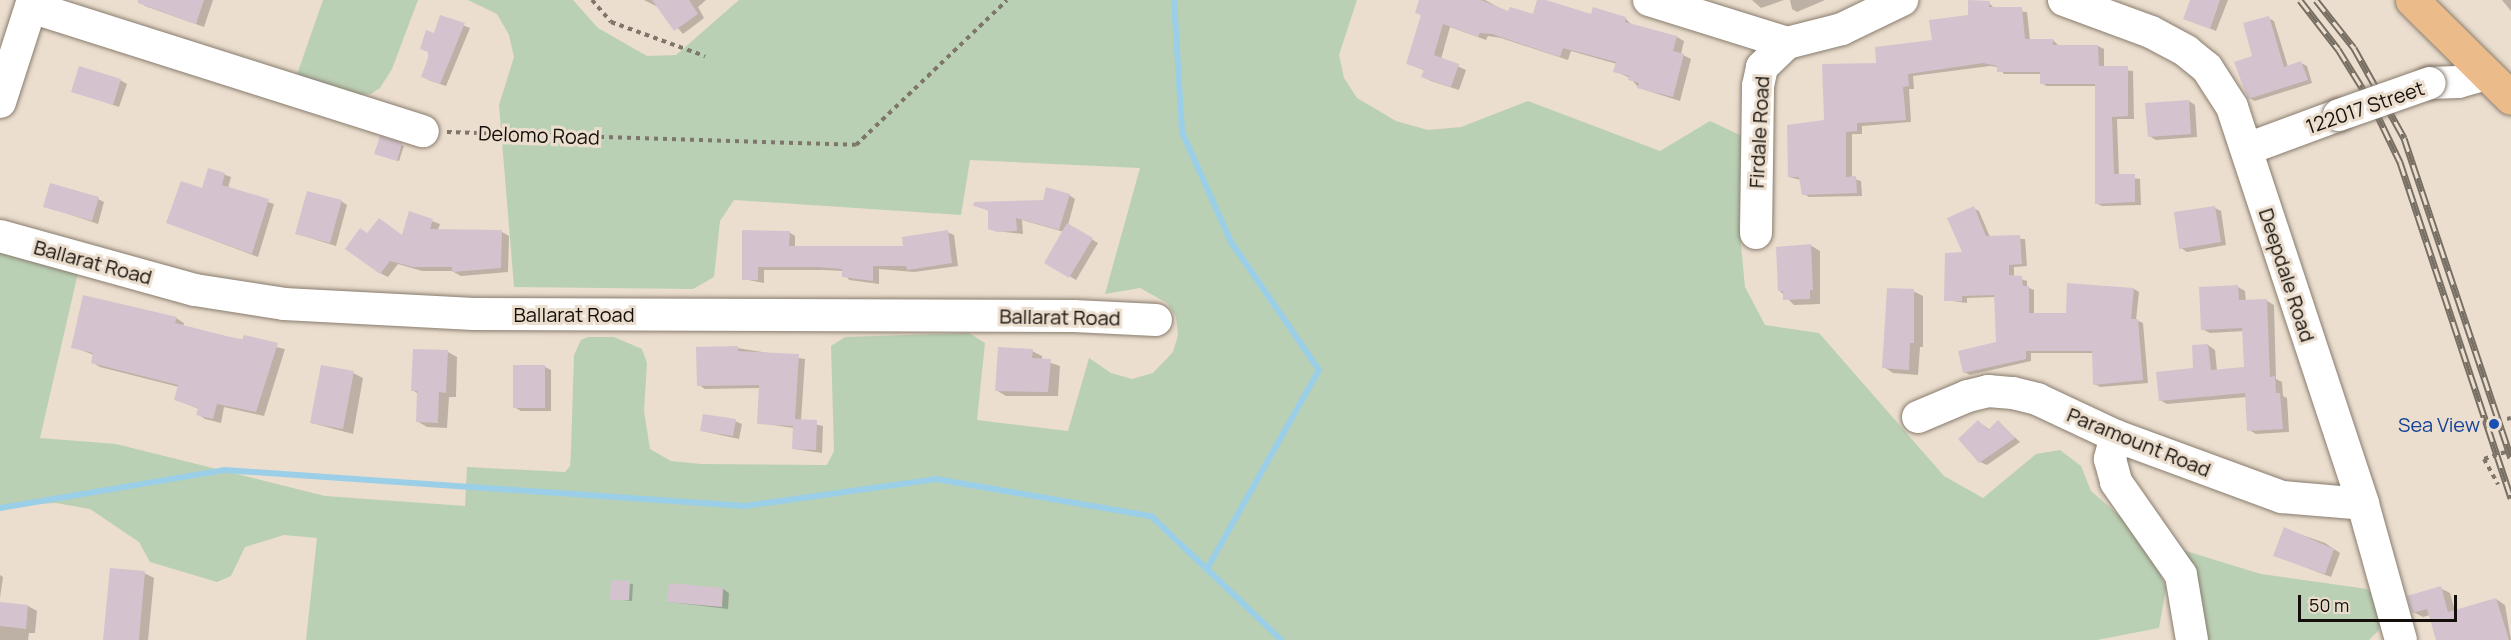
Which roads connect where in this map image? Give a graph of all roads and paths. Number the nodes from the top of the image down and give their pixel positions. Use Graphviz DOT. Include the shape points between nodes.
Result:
graph roads {
  1 [pos="592,0"];
  2 [pos="1007,0"];
  3 [pos="1649,0"];
  4 [pos="1902,0"];
  5 [pos="2064,0"];
  6 [pos="2412,0"];
  7 [pos="32,3"];
  8 [pos="1787,43"];
  9 [pos="705,56"];
  10 [pos="2486,74"];
  11 [pos="2511,98"];
  12 [pos="0,102"];
  13 [pos="423,131"];
  14 [pos="2247,149"];
  15 [pos="1756,233"];
  16 [pos="0,236"];
  17 [pos="1156,320"];
  18 [pos="1918,417"];
  19 [pos="2116,436"];
  20 [pos="2511,450"];
  21 [pos="2498,484"];
  22 [pos="2363,504"];
  23 [pos="2192,640"];
  24 [pos="2401,640"];
  1 -- 9 [label="path" via="611,22"];
  2 -- 13 [label="path, Delomo Road" via="856,145"];
  3 -- 8 [label="street"];
  4 -- 8 [label="street, Firdale Road" via="1842,29"];
  5 -- 14 [label="street, Deepdale Road" via="2151,32 2207,68 2232,107"];
  6 -- 10 [label="main road"];
  7 -- 12 [label="street"];
  7 -- 13 [label="street"];
  8 -- 15 [label="street, Firdale Road" via="1762,67 1758,86"];
  10 -- 11 [label="main road"];
  10 -- 14 [label="street, 122017 Street, bridge" via="2458,82 2430,83"];
  14 -- 22 [label="street, Deepdale Road"];
  16 -- 17 [label="street, Ballarat Road" via="195,290 284,304 474,314 1074,316"];
  18 -- 19 [label="street, Paramount Road" via="1968,396 1988,391 2013,393 2037,399"];
  19 -- 22 [label="street, Paramount Road" via="2282,497"];
  19 -- 23 [label="street" via="2110,459 2116,482 2181,575"];
  20 -- 21 [label="path, bridge" via="2484,459"];
  22 -- 24 [label="street, Deepdale Road"];
}
